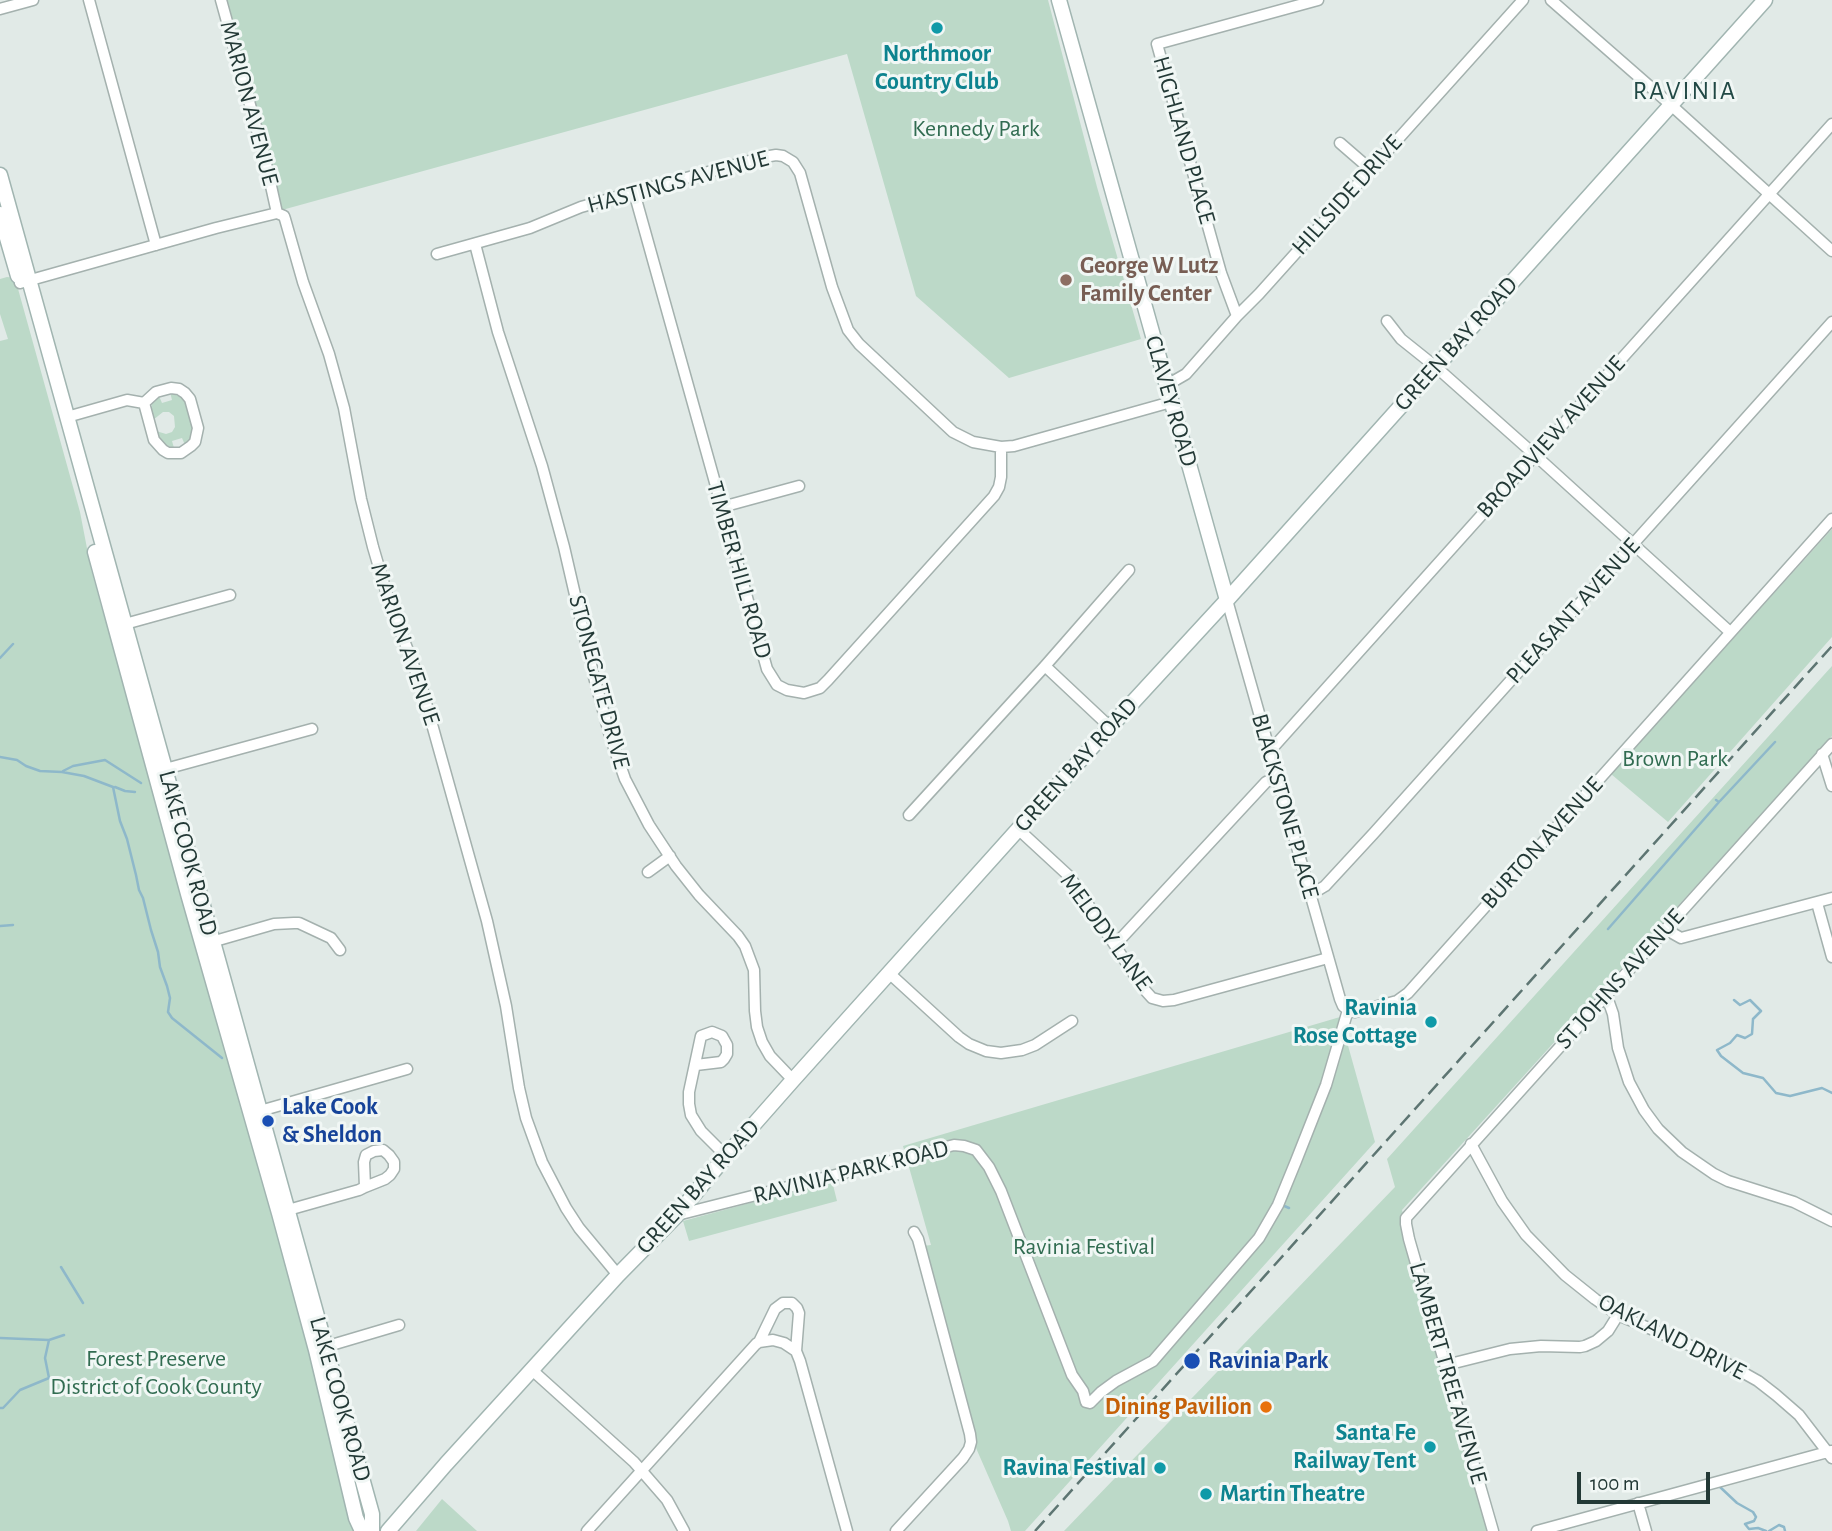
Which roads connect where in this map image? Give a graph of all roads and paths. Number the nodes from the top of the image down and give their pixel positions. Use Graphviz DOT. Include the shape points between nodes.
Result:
graph roads {
  1 [pos="33,0"];
  2 [pos="89,0"];
  3 [pos="222,0"];
  4 [pos="1059,0"];
  5 [pos="1318,0"];
  6 [pos="1522,0"];
  7 [pos="1551,0"];
  8 [pos="1765,0"];
  9 [pos="0,9"];
  10 [pos="1671,105"];
  11 [pos="1832,124"];
  12 [pos="1340,143"];
  13 [pos="1370,169"];
  14 [pos="0,175"];
  15 [pos="634,192"];
  16 [pos="1769,194"];
  17 [pos="277,213"];
  18 [pos="0,214"];
  19 [pos="475,244"];
  20 [pos="156,245"];
  21 [pos="1832,251"];
  22 [pos="437,254"];
  23 [pos="24,282"];
  24 [pos="1237,316"];
  25 [pos="1387,321"];
  26 [pos="1832,322"];
  27 [pos="1436,367"];
  28 [pos="1167,385"];
  29 [pos="1171,402"];
  30 [pos="144,403"];
  31 [pos="67,417"];
  32 [pos="1001,447"];
  33 [pos="1535,455"];
  34 [pos="799,486"];
  35 [pos="722,507"];
  36 [pos="1832,519"];
  37 [pos="1632,544"];
  38 [pos="1129,570"];
  39 [pos="230,595"];
  40 [pos="1227,600"];
  41 [pos="125,624"];
  42 [pos="1730,632"];
  43 [pos="1045,666"];
  44 [pos="1110,727"];
  45 [pos="312,729"];
  46 [pos="1832,744"];
  47 [pos="1270,751"];
  48 [pos="1822,754"];
  49 [pos="161,771"];
  50 [pos="1277,777"];
  51 [pos="1832,786"];
  52 [pos="909,815"];
  53 [pos="1018,829"];
  54 [pos="670,856"];
  55 [pos="648,872"];
  56 [pos="1310,895"];
  57 [pos="1832,898"];
  58 [pos="1817,903"];
  59 [pos="1665,929"];
  60 [pos="207,944"];
  61 [pos="1115,945"];
  62 [pos="340,950"];
  63 [pos="1832,957"];
  64 [pos="1328,958"];
  65 [pos="889,973"];
  66 [pos="1606,994"];
  67 [pos="1348,1010"];
  68 [pos="1072,1021"];
  69 [pos="696,1065"];
  70 [pos="407,1069"];
  71 [pos="793,1080"];
  72 [pos="255,1112"];
  73 [pos="1471,1144"];
  74 [pos="726,1156"];
  75 [pos="365,1187"];
  76 [pos="283,1212"];
  77 [pos="677,1215"];
  78 [pos="1408,1215"];
  79 [pos="1832,1222"];
  80 [pos="914,1232"];
  81 [pos="618,1275"];
  82 [pos="1618,1315"];
  83 [pos="399,1325"];
  84 [pos="759,1342"];
  85 [pos="321,1349"];
  86 [pos="796,1351"];
  87 [pos="1446,1365"];
  88 [pos="532,1370"];
  89 [pos="1830,1453"];
  90 [pos="641,1470"];
  91 [pos="1638,1503"];
  92 [pos="362,1531"];
  93 [pos="372,1531"];
  94 [pos="388,1531"];
  95 [pos="587,1531"];
  96 [pos="684,1531"];
  97 [pos="847,1531"];
  98 [pos="896,1531"];
  99 [pos="1493,1531"];
  100 [pos="1537,1531"];
  101 [pos="1646,1531"];
  1 -- 9 [label="street"];
  2 -- 20 [label="street"];
  3 -- 17 [label="street, MARION AVENUE"];
  4 -- 28 [label="main road, CLAVEY ROAD"];
  5 -- 24 [label="street, HIGHLAND PLACE" via="1157,44"];
  6 -- 13 [label="street, HILLSIDE DRIVE"];
  7 -- 10 [label="street"];
  8 -- 10 [label="main road, GREEN BAY ROAD"];
  10 -- 16 [label="street"];
  10 -- 27 [label="main road, GREEN BAY ROAD"];
  11 -- 16 [label="street, BROADVIEW AVENUE"];
  12 -- 13 [label="street"];
  13 -- 24 [label="street, HILLSIDE DRIVE"];
  14 -- 23 [label="main road, LAKE COOK ROAD"];
  15 -- 19 [label="street, HASTINGS AVENUE"];
  15 -- 32 [label="street, HASTINGS AVENUE" via="764,157 788,158 800,173 848,330 953,432 973,442"];
  15 -- 35 [label="street, TIMBER HILL ROAD"];
  16 -- 21 [label="street"];
  16 -- 33 [label="street, BROADVIEW AVENUE"];
  17 -- 20 [label="street"];
  17 -- 81 [label="street, MARION AVENUE" via="284,215 329,355 373,547 422,685 487,920 526,1118 566,1208"];
  18 -- 23 [label="main road, LAKE COOK ROAD"];
  19 -- 22 [label="street, HASTINGS AVENUE"];
  19 -- 54 [label="street, STONEGATE DRIVE" via="552,500 610,736 625,779"];
  20 -- 23 [label="street"];
  23 -- 31 [label="main road, LAKE COOK ROAD"];
  23 -- 49 [label="main road, LAKE COOK ROAD"];
  24 -- 28 [label="street, HILLSIDE DRIVE" via="1186,374"];
  25 -- 27 [label="street" via="1401,339"];
  26 -- 37 [label="street, PLEASANT AVENUE"];
  27 -- 33 [label="street"];
  27 -- 40 [label="main road, GREEN BAY ROAD"];
  28 -- 29 [label="main road, CLAVEY ROAD"];
  29 -- 32 [label="street, HASTINGS AVENUE"];
  29 -- 40 [label="main road, CLAVEY ROAD"];
  30 -- 30 [label="street" via="156,392 179,388 193,408 198,428 195,442 181,453 163,450 154,440"];
  30 -- 31 [label="street" via="127,400"];
  31 -- 41 [label="main road, LAKE COOK ROAD"];
  32 -- 35 [label="street, TIMBER HILL ROAD" via="1001,477 994,496 828,680 810,692 797,693 778,685 767,669"];
  33 -- 37 [label="street"];
  33 -- 47 [label="street, BROADVIEW AVENUE"];
  34 -- 35 [label="street"];
  36 -- 42 [label="street, BURTON AVENUE"];
  37 -- 42 [label="street"];
  37 -- 56 [label="street, PLEASANT AVENUE" via="1334,878"];
  38 -- 43 [label="street"];
  39 -- 41 [label="street"];
  40 -- 44 [label="main road, GREEN BAY ROAD"];
  40 -- 47 [label="street, BLACKSTONE PLACE"];
  41 -- 49 [label="main road, LAKE COOK ROAD"];
  42 -- 67 [label="street, BURTON AVENUE" via="1408,993 1397,1001"];
  43 -- 44 [label="street"];
  43 -- 52 [label="street"];
  44 -- 53 [label="main road, GREEN BAY ROAD"];
  45 -- 49 [label="street"];
  46 -- 48 [label="street, ST JOHNS AVENUE"];
  47 -- 50 [label="street, BLACKSTONE PLACE"];
  48 -- 51 [label="street"];
  48 -- 59 [label="street, ST JOHNS AVENUE"];
  49 -- 60 [label="main road, LAKE COOK ROAD"];
  50 -- 56 [label="street, BLACKSTONE PLACE"];
  50 -- 61 [label="street" via="1266,782"];
  53 -- 61 [label="street, MELODY LANE" via="1070,877"];
  53 -- 65 [label="main road, GREEN BAY ROAD"];
  54 -- 55 [label="street"];
  54 -- 71 [label="street, STONEGATE DRIVE" via="745,946 754,970 755,1011 762,1042"];
  56 -- 64 [label="street, BLACKSTONE PLACE"];
  57 -- 58 [label="street"];
  58 -- 59 [label="street" via="1681,938"];
  58 -- 63 [label="street"];
  59 -- 66 [label="street, ST JOHNS AVENUE"];
  60 -- 62 [label="street" via="274,924 299,923 331,938"];
  60 -- 72 [label="main road, LAKE COOK ROAD"];
  61 -- 64 [label="street, MELODY LANE" via="1143,988 1163,1001"];
  64 -- 67 [label="street, BLACKSTONE PLACE" via="1340,999"];
  65 -- 68 [label="street" via="960,1037 986,1051 1022,1050"];
  65 -- 71 [label="main road, GREEN BAY ROAD"];
  66 -- 73 [label="street, ST JOHNS AVENUE"];
  66 -- 79 [label="street" via="1629,1082 1658,1129 1682,1153 1714,1174 1794,1202"];
  67 -- 77 [label="street, RAVINIA PARK ROAD" via="1326,1085 1278,1205 1258,1238 1153,1361 1115,1381 1090,1403 1072,1375 1001,1191 976,1150 954,1145"];
  69 -- 74 [label="street" via="689,1092 691,1115"];
  70 -- 72 [label="street"];
  71 -- 74 [label="main road, GREEN BAY ROAD"];
  72 -- 76 [label="main road, LAKE COOK ROAD"];
  73 -- 78 [label="street, ST JOHNS AVENUE"];
  73 -- 82 [label="street, OAKLAND DRIVE" via="1526,1235 1565,1275"];
  74 -- 77 [label="main road, GREEN BAY ROAD"];
  75 -- 76 [label="street"];
  76 -- 85 [label="main road, LAKE COOK ROAD"];
  77 -- 81 [label="main road, GREEN BAY ROAD"];
  78 -- 87 [label="street, LAMBERT TREE AVENUE" via="1409,1239"];
  80 -- 98 [label="street" via="971,1442 963,1458"];
  81 -- 88 [label="main road, GREEN BAY ROAD"];
  82 -- 87 [label="street" via="1608,1331 1586,1346 1510,1349"];
  82 -- 89 [label="street, OAKLAND DRIVE" via="1710,1354 1758,1381 1799,1415"];
  83 -- 85 [label="street"];
  84 -- 86 [label="street" via="773,1340"];
  84 -- 86 [label="street" via="775,1309 792,1303 799,1313"];
  84 -- 90 [label="street"];
  85 -- 92 [label="main road, LAKE COOK ROAD"];
  85 -- 93 [label="main road, LAKE COOK ROAD" via="372,1514"];
  86 -- 97 [label="street"];
  87 -- 99 [label="street, LAMBERT TREE AVENUE"];
  88 -- 90 [label="street"];
  88 -- 94 [label="main road, GREEN BAY ROAD"];
  89 -- 91 [label="street"];
  90 -- 95 [label="street"];
  90 -- 96 [label="street" via="667,1500"];
  91 -- 100 [label="street"];
  91 -- 101 [label="street"];
}
